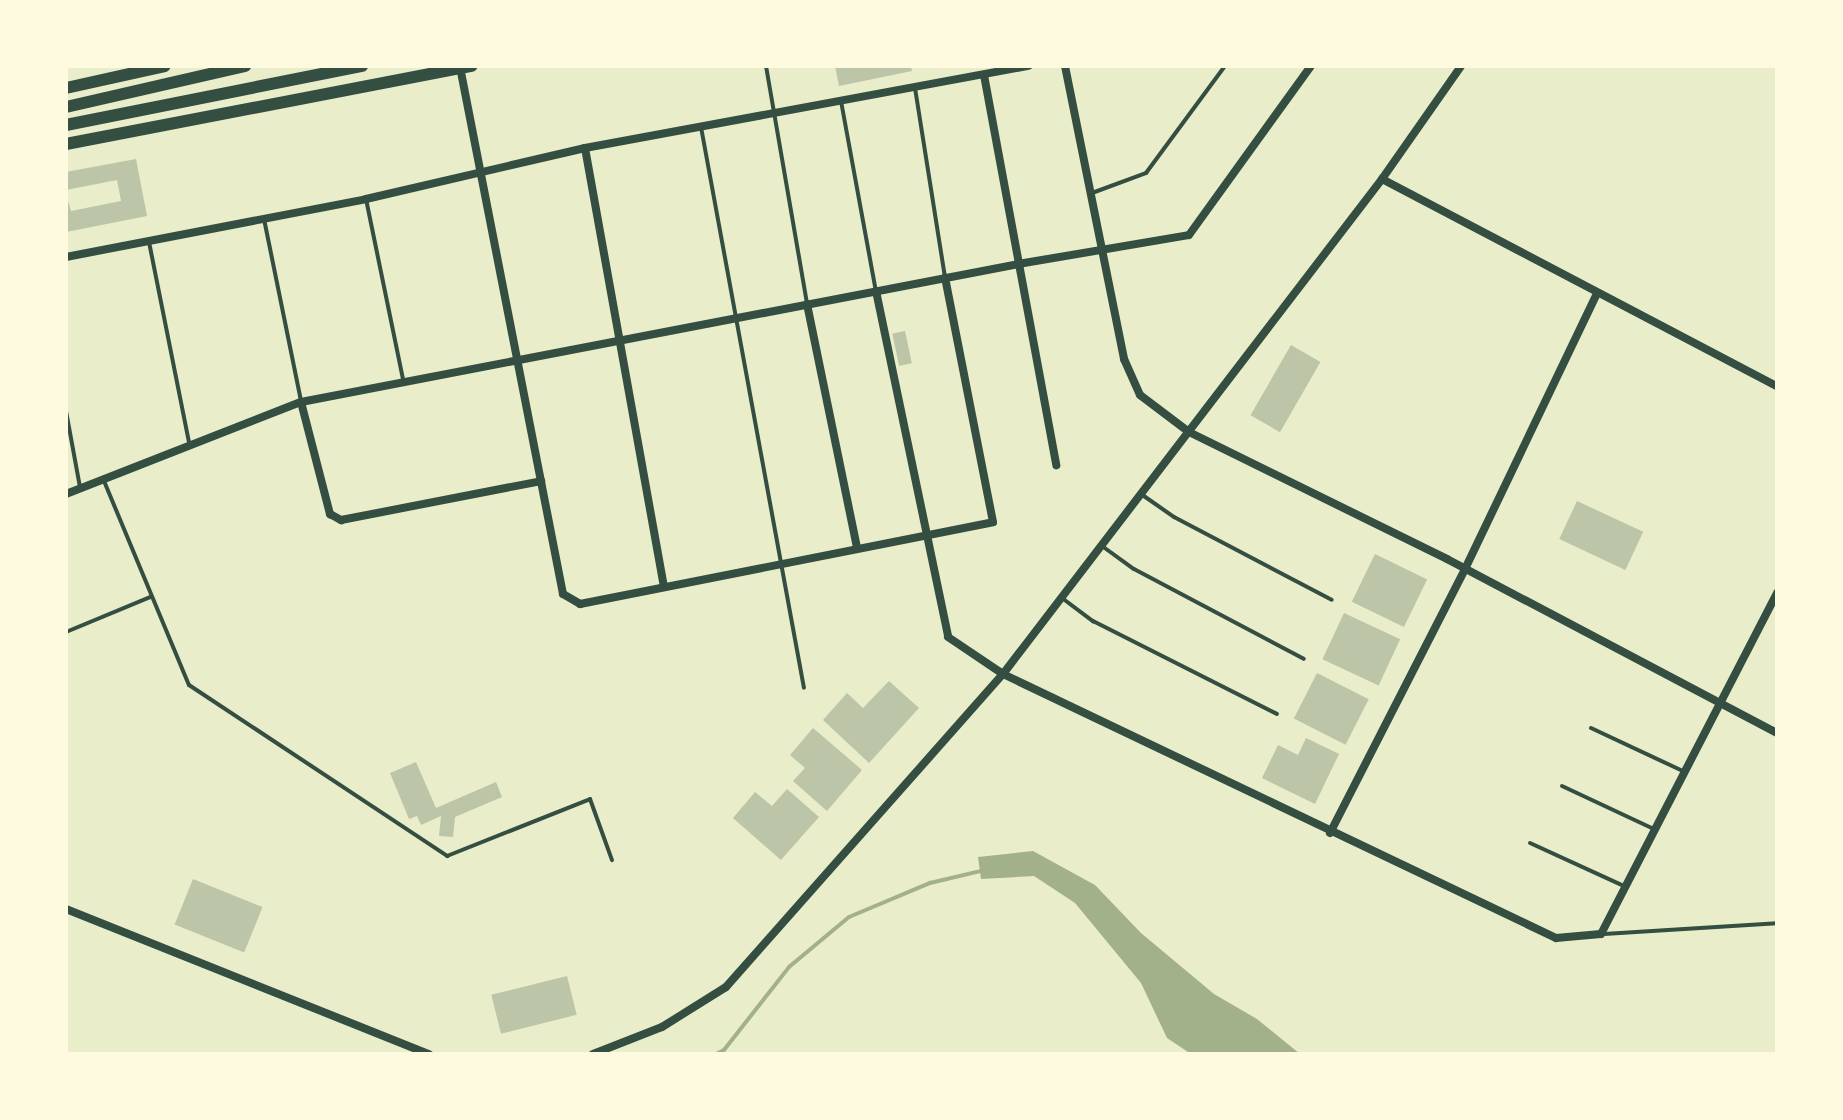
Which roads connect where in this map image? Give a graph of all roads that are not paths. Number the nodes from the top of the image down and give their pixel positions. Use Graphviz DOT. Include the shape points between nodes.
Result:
graph roads {
  1 [pos="165,66"];
  2 [pos="245,66"];
  3 [pos="362,66"];
  4 [pos="766,66"];
  5 [pos="1028,66"];
  6 [pos="1065,66"];
  7 [pos="1225,66"];
  8 [pos="1311,66"];
  9 [pos="1461,66"];
  10 [pos="464,67"];
  11 [pos="984,75"];
  12 [pos="66,88"];
  13 [pos="915,88"];
  14 [pos="841,101"];
  15 [pos="66,107"];
  16 [pos="772,113"];
  17 [pos="66,125"];
  18 [pos="701,127"];
  19 [pos="66,144"];
  20 [pos="585,148"];
  21 [pos="482,173"];
  22 [pos="1382,179"];
  23 [pos="1090,194"];
  24 [pos="366,199"];
  25 [pos="264,219"];
  26 [pos="149,242"];
  27 [pos="1101,249"];
  28 [pos="66,257"];
  29 [pos="1018,264"];
  30 [pos="945,278"];
  31 [pos="876,291"];
  32 [pos="1597,293"];
  33 [pos="807,304"];
  34 [pos="734,319"];
  35 [pos="620,341"];
  36 [pos="516,360"];
  37 [pos="403,380"];
  38 [pos="1777,386"];
  39 [pos="301,402"];
  40 [pos="66,411"];
  41 [pos="1189,432"];
  42 [pos="190,446"];
  43 [pos="1056,465"];
  44 [pos="103,479"];
  45 [pos="541,481"];
  46 [pos="80,489"];
  47 [pos="66,494"];
  48 [pos="1141,494"];
  49 [pos="925,536"];
  50 [pos="1102,546"];
  51 [pos="857,548"];
  52 [pos="780,565"];
  53 [pos="1465,569"];
  54 [pos="664,587"];
  55 [pos="1777,593"];
  56 [pos="150,597"];
  57 [pos="1062,598"];
  58 [pos="1332,600"];
  59 [pos="66,632"];
  60 [pos="1304,659"];
  61 [pos="1003,674"];
  62 [pos="804,688"];
  63 [pos="1719,706"];
  64 [pos="1277,714"];
  65 [pos="1591,728"];
  66 [pos="1777,733"];
  67 [pos="1685,773"];
  68 [pos="1562,786"];
  69 [pos="1655,830"];
  70 [pos="1330,833"];
  71 [pos="1530,843"];
  72 [pos="612,860"];
  73 [pos="1626,887"];
  74 [pos="66,909"];
  75 [pos="1777,923"];
  76 [pos="1601,934"];
  77 [pos="417,1053"];
  78 [pos="429,1054"];
  79 [pos="593,1054"];
  1 -- 12 [label="main road"];
  2 -- 15 [label="main road"];
  3 -- 17 [label="main road"];
  4 -- 16 [label="lane"];
  5 -- 11 [label="street"];
  6 -- 23 [label="street"];
  7 -- 23 [label="lane" via="1146,173"];
  8 -- 27 [label="street" via="1189,235"];
  9 -- 22 [label="street"];
  10 -- 19 [label="main road"];
  10 -- 21 [label="street"];
  11 -- 13 [label="street"];
  11 -- 29 [label="street"];
  13 -- 14 [label="street"];
  13 -- 30 [label="lane"];
  14 -- 16 [label="street"];
  14 -- 31 [label="lane"];
  16 -- 18 [label="street"];
  16 -- 33 [label="lane"];
  18 -- 20 [label="street"];
  18 -- 34 [label="lane"];
  20 -- 21 [label="street"];
  20 -- 35 [label="street"];
  21 -- 24 [label="street"];
  21 -- 36 [label="street"];
  22 -- 32 [label="street"];
  22 -- 41 [label="street"];
  23 -- 27 [label="street"];
  24 -- 25 [label="street"];
  24 -- 37 [label="lane"];
  25 -- 26 [label="street"];
  25 -- 39 [label="lane"];
  26 -- 28 [label="street"];
  26 -- 42 [label="lane"];
  27 -- 29 [label="street"];
  27 -- 41 [label="street" via="1132,381 1140,395"];
  29 -- 30 [label="street"];
  29 -- 43 [label="street"];
  30 -- 31 [label="street"];
  30 -- 49 [label="street" via="993,522"];
  31 -- 33 [label="street"];
  31 -- 49 [label="street"];
  32 -- 38 [label="street"];
  32 -- 53 [label="street"];
  33 -- 34 [label="street"];
  33 -- 51 [label="street"];
  34 -- 35 [label="street"];
  34 -- 52 [label="lane"];
  35 -- 36 [label="street"];
  35 -- 54 [label="street"];
  36 -- 37 [label="street"];
  36 -- 45 [label="street"];
  37 -- 39 [label="street"];
  39 -- 42 [label="street"];
  39 -- 45 [label="street" via="330,514 341,520"];
  40 -- 46 [label="lane"];
  41 -- 48 [label="street"];
  41 -- 53 [label="street"];
  42 -- 44 [label="street"];
  44 -- 46 [label="street"];
  44 -- 56 [label="lane"];
  45 -- 54 [label="street" via="563,594 580,604"];
  46 -- 47 [label="street"];
  48 -- 50 [label="street"];
  48 -- 58 [label="lane" via="1174,517"];
  49 -- 51 [label="street"];
  49 -- 61 [label="street" via="948,637"];
  50 -- 57 [label="street"];
  50 -- 60 [label="lane" via="1134,569"];
  51 -- 52 [label="street"];
  52 -- 54 [label="street"];
  52 -- 62 [label="lane"];
  53 -- 63 [label="street"];
  53 -- 70 [label="street"];
  55 -- 63 [label="street"];
  56 -- 59 [label="lane"];
  56 -- 72 [label="lane" via="189,685 447,856 590,799"];
  57 -- 61 [label="street"];
  57 -- 64 [label="lane" via="1093,621"];
  61 -- 70 [label="street"];
  61 -- 79 [label="street" via="726,987 662,1027"];
  63 -- 66 [label="street"];
  63 -- 67 [label="street"];
  65 -- 67 [label="lane"];
  67 -- 69 [label="street"];
  68 -- 69 [label="lane"];
  69 -- 73 [label="street"];
  70 -- 76 [label="street" via="1556,938"];
  71 -- 73 [label="lane"];
  73 -- 76 [label="street"];
  74 -- 77 [label="street"];
  75 -- 76 [label="lane"];
  77 -- 78 [label="street"];
}
